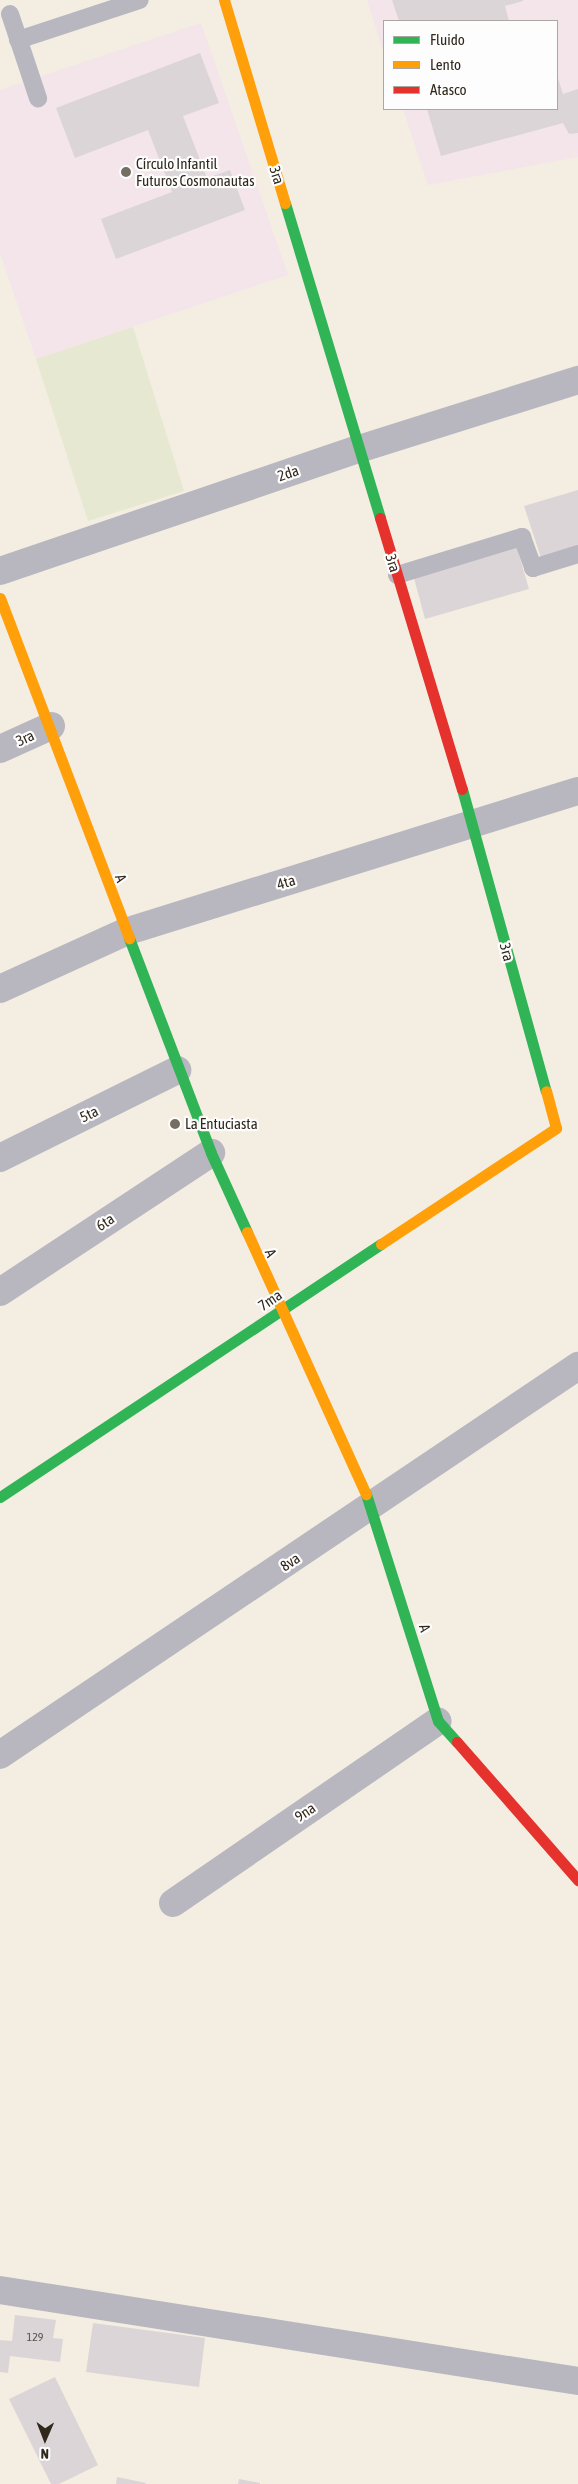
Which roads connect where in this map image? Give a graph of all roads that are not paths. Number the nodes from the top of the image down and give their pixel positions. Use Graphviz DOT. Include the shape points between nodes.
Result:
graph roads {
  1 [pos="140,0"];
  2 [pos="224,0"];
  3 [pos="10,14"];
  4 [pos="18,40"];
  5 [pos="38,98"];
  6 [pos="578,380"];
  7 [pos="359,449"];
  8 [pos="578,554"];
  9 [pos="0,571"];
  10 [pos="397,575"];
  11 [pos="0,598"];
  12 [pos="51,726"];
  13 [pos="0,749"];
  14 [pos="578,791"];
  15 [pos="472,824"];
  16 [pos="125,932"];
  17 [pos="0,988"];
  18 [pos="177,1070"];
  19 [pos="556,1128"];
  20 [pos="211,1153"];
  21 [pos="0,1158"];
  22 [pos="0,1292"];
  23 [pos="280,1311"];
  24 [pos="578,1366"];
  25 [pos="0,1497"];
  26 [pos="372,1507"];
  27 [pos="438,1721"];
  28 [pos="0,1755"];
  29 [pos="578,1880"];
  30 [pos="172,1903"];
  31 [pos="0,2290"];
  32 [pos="578,2382"];
  1 -- 4 [label="lane"];
  2 -- 7 [label="street, 3ra"];
  3 -- 4 [label="lane"];
  4 -- 5 [label="lane"];
  6 -- 7 [label="street, 2da"];
  7 -- 9 [label="street, 2da"];
  7 -- 10 [label="street, 3ra"];
  8 -- 10 [label="lane" via="533,568 522,537"];
  10 -- 15 [label="street, 3ra"];
  11 -- 12 [label="street, A"];
  12 -- 13 [label="street, 3ra"];
  12 -- 16 [label="street, A"];
  14 -- 15 [label="street, 4ta"];
  15 -- 16 [label="street, 4ta"];
  15 -- 19 [label="street, 3ra"];
  16 -- 17 [label="street, 4ta"];
  16 -- 18 [label="street, A"];
  18 -- 20 [label="street, A"];
  18 -- 21 [label="street, 5ta"];
  19 -- 23 [label="street, 7ma"];
  20 -- 22 [label="street, 6ta"];
  20 -- 23 [label="street, A"];
  23 -- 25 [label="street, 7ma"];
  23 -- 26 [label="street, A"];
  24 -- 26 [label="street, 8va"];
  26 -- 27 [label="street, A"];
  26 -- 28 [label="street, 8va"];
  27 -- 29 [label="street, A"];
  27 -- 30 [label="street, 9na"];
  31 -- 32 [label="street"];
}
